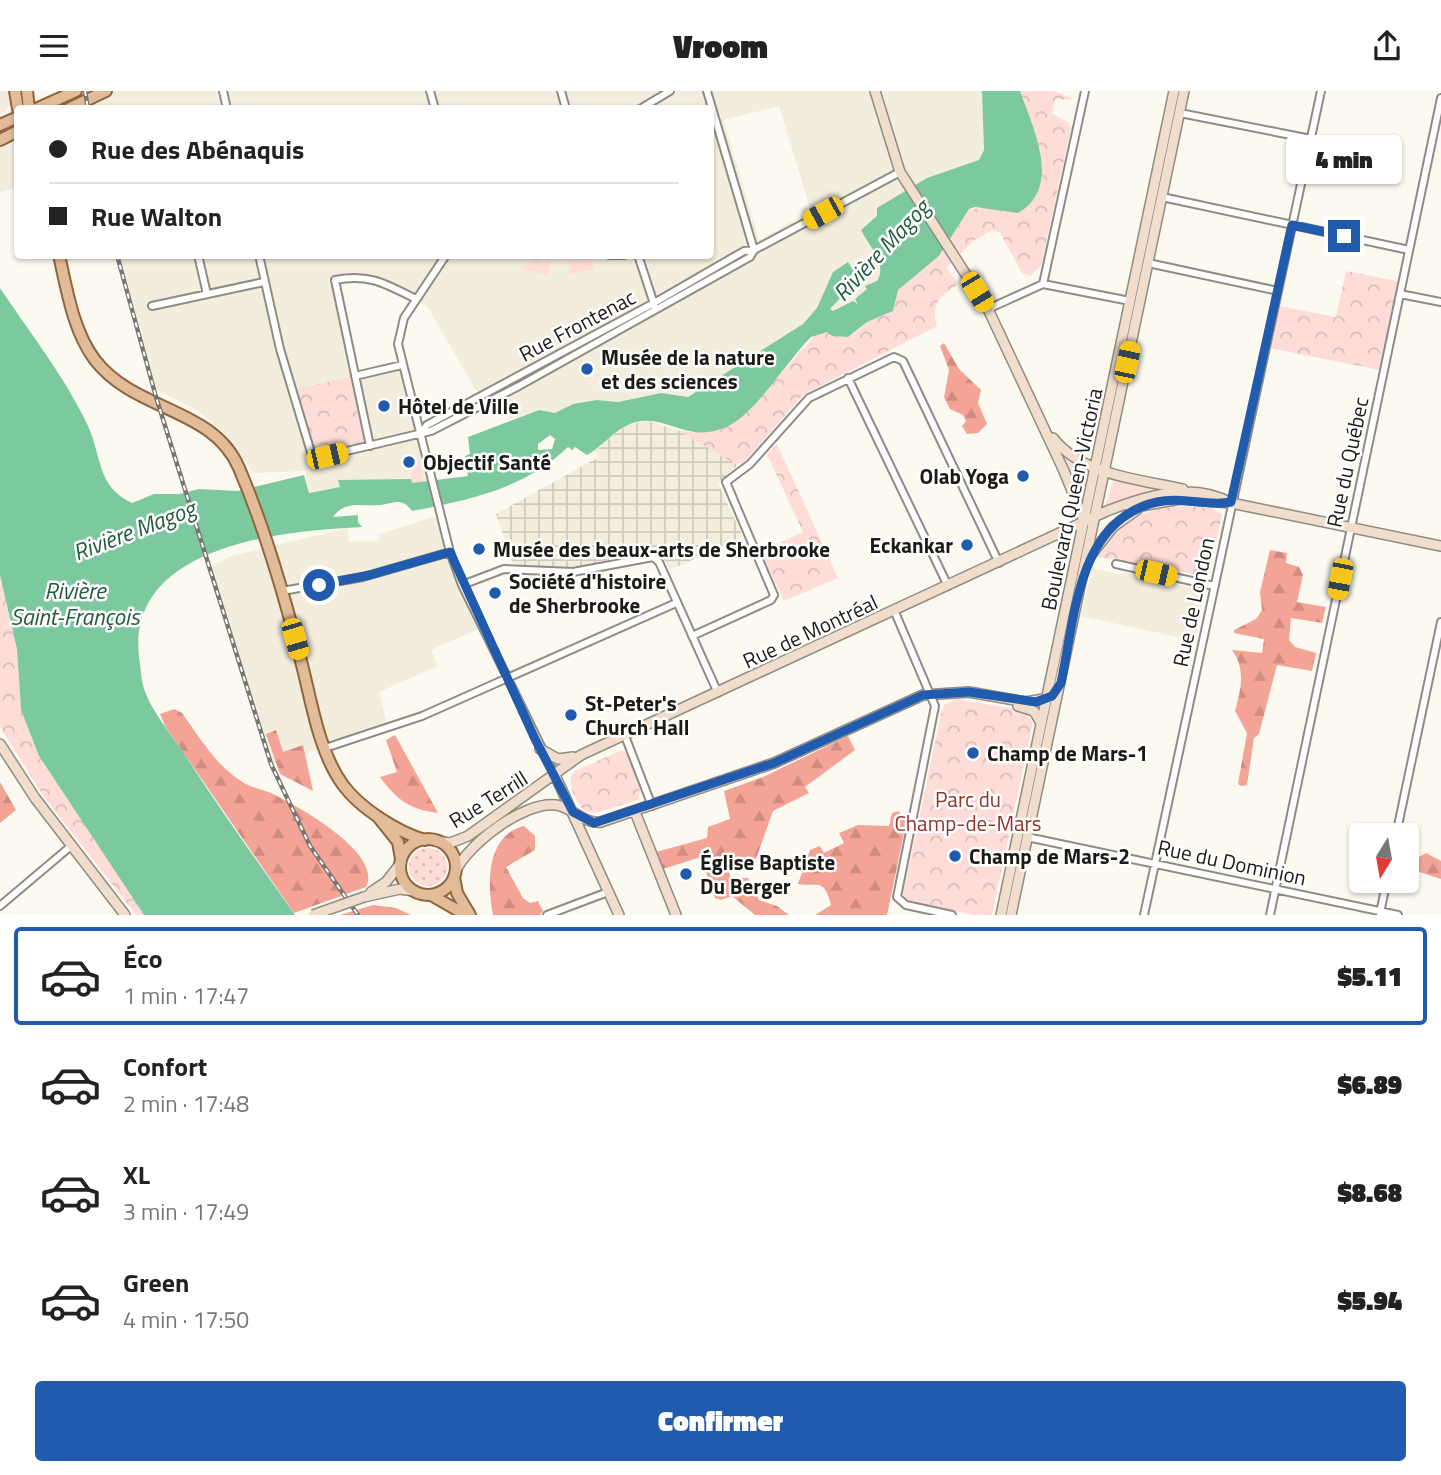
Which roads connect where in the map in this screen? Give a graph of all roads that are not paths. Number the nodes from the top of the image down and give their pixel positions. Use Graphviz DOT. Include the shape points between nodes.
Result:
graph roads {
  1 [pos="76,91"];
  2 [pos="106,91"];
  3 [pos="670,91"];
  4 [pos="875,91"];
  5 [pos="1085,91"];
  6 [pos="1174,91"];
  7 [pos="1185,91"];
  8 [pos="1321,91"];
  9 [pos="1441,98"];
  10 [pos="45,105"];
  11 [pos="76,105"];
  12 [pos="647,105"];
  13 [pos="1180,113"];
  14 [pos="714,115"];
  15 [pos="1311,139"];
  16 [pos="900,172"];
  17 [pos="1162,197"];
  18 [pos="1292,225"];
  19 [pos="754,250"];
  20 [pos="1409,250"];
  21 [pos="60,259"];
  22 [pos="199,259"];
  23 [pos="260,259"];
  24 [pos="443,259"];
  25 [pos="639,259"];
  26 [pos="1148,263"];
  27 [pos="264,282"];
  28 [pos="1044,284"];
  29 [pos="1278,291"];
  30 [pos="206,294"];
  31 [pos="1400,294"];
  32 [pos="416,299"];
  33 [pos="1130,301"];
  34 [pos="1441,302"];
  35 [pos="152,306"];
  36 [pos="655,307"];
  37 [pos="988,309"];
  38 [pos="402,365"];
  39 [pos="355,376"];
  40 [pos="848,378"];
  41 [pos="1043,426"];
  42 [pos="420,434"];
  43 [pos="370,446"];
  44 [pos="1100,470"];
  45 [pos="1064,471"];
  46 [pos="1207,494"];
  47 [pos="1088,499"];
  48 [pos="1231,502"];
  49 [pos="1146,505"];
  50 [pos="1097,506"];
  51 [pos="1107,511"];
  52 [pos="1095,517"];
  53 [pos="1083,524"];
  54 [pos="1351,528"];
  55 [pos="1441,546"];
  56 [pos="450,552"];
  57 [pos="999,563"];
  58 [pos="1116,564"];
  59 [pos="1084,573"];
  60 [pos="463,585"];
  61 [pos="948,586"];
  62 [pos="1214,586"];
  63 [pos="281,591"];
  64 [pos="676,603"];
  65 [pos="894,610"];
  66 [pos="1441,622"];
  67 [pos="692,636"];
  68 [pos="507,679"];
  69 [pos="1061,683"];
  70 [pos="718,693"];
  71 [pos="932,693"];
  72 [pos="1005,698"];
  73 [pos="1047,699"];
  74 [pos="1041,726"];
  75 [pos="625,736"];
  76 [pos="0,744"];
  77 [pos="325,748"];
  78 [pos="540,749"];
  79 [pos="581,755"];
  80 [pos="555,775"];
  81 [pos="652,806"];
  82 [pos="635,811"];
  83 [pos="573,812"];
  84 [pos="378,817"];
  85 [pos="1399,823"];
  86 [pos="1023,836"];
  87 [pos="430,840"];
  88 [pos="71,846"];
  89 [pos="401,862"];
  90 [pos="1155,864"];
  91 [pos="455,875"];
  92 [pos="1275,889"];
  93 [pos="414,891"];
  94 [pos="608,892"];
  95 [pos="1384,893"];
  96 [pos="431,895"];
  97 [pos="364,897"];
  98 [pos="0,906"];
  99 [pos="1380,913"];
  100 [pos="125,915"];
  101 [pos="313,915"];
  102 [pos="468,915"];
  103 [pos="547,915"];
  104 [pos="619,915"];
  105 [pos="676,915"];
  106 [pos="952,915"];
  107 [pos="1001,915"];
  108 [pos="1011,915"];
  109 [pos="1144,915"];
  110 [pos="1270,915"];
  111 [pos="1398,915"];
  1 -- 10 [label="main road"];
  2 -- 11 [label="main road"];
  3 -- 12 [label="street"];
  4 -- 16 [label="street"];
  5 -- 28 [label="street"];
  6 -- 33 [label="street, Boulevard Queen-Victoria"];
  7 -- 13 [label="street, Boulevard Queen-Victoria"];
  8 -- 15 [label="street, Rue de London"];
  9 -- 20 [label="street, Rue du Québec"];
  13 -- 15 [label="street"];
  13 -- 17 [label="street, Boulevard Queen-Victoria"];
  14 -- 19 [label="street"];
  15 -- 18 [label="street, Rue de London"];
  16 -- 19 [label="street, Rue Frontenac"];
  16 -- 37 [label="street"];
  17 -- 18 [label="street"];
  17 -- 26 [label="street, Boulevard Queen-Victoria"];
  18 -- 20 [label="street"];
  18 -- 29 [label="street, Rue de London"];
  19 -- 36 [label="street, Rue Frontenac" via="744,251"];
  20 -- 31 [label="street, Rue du Québec"];
  21 -- 63 [label="main road" via="77,325 102,369 126,387 136,387 185,410 226,446 244,480"];
  22 -- 30 [label="street"];
  23 -- 27 [label="street"];
  24 -- 32 [label="street"];
  25 -- 36 [label="street"];
  26 -- 29 [label="street"];
  26 -- 44 [label="street, Boulevard Queen-Victoria"];
  27 -- 30 [label="street"];
  27 -- 43 [label="street, Rue Frontenac" via="313,459"];
  28 -- 33 [label="street"];
  28 -- 37 [label="street"];
  29 -- 48 [label="street, Rue de London"];
  30 -- 35 [label="street"];
  31 -- 34 [label="street"];
  31 -- 54 [label="street, Rue du Québec"];
  32 -- 38 [label="street" via="398,335"];
  32 -- 39 [label="street" via="360,275 335,280"];
  33 -- 44 [label="street, Boulevard Queen-Victoria"];
  36 -- 42 [label="street, Rue Frontenac" via="427,425"];
  37 -- 41 [label="street"];
  38 -- 39 [label="street"];
  38 -- 42 [label="street"];
  39 -- 43 [label="street"];
  40 -- 57 [label="street" via="898,358 903,361"];
  40 -- 61 [label="street"];
  40 -- 67 [label="street" via="809,398 750,464 727,480 726,487 774,595 768,602"];
  41 -- 44 [label="street" via="1067,454"];
  41 -- 45 [label="street"];
  42 -- 43 [label="street, Rue Frontenac"];
  42 -- 56 [label="street"];
  44 -- 46 [label="street"];
  44 -- 47 [label="street, Boulevard Queen-Victoria"];
  44 -- 50 [label="street, Boulevard Queen-Victoria"];
  45 -- 47 [label="street"];
  45 -- 53 [label="street"];
  46 -- 48 [label="street"];
  46 -- 51 [label="street" via="1164,493"];
  47 -- 50 [label="street"];
  47 -- 53 [label="street, Boulevard Queen-Victoria"];
  48 -- 49 [label="street" via="1181,499"];
  48 -- 54 [label="street"];
  48 -- 62 [label="street, Rue de London"];
  49 -- 51 [label="street"];
  49 -- 59 [label="street" via="1105,535"];
  50 -- 51 [label="street"];
  50 -- 52 [label="street, Boulevard Queen-Victoria"];
  51 -- 52 [label="street, Rue de Montréal"];
  52 -- 53 [label="street, Rue de Montréal"];
  52 -- 59 [label="street, Boulevard Queen-Victoria"];
  53 -- 57 [label="street, Rue de Montréal"];
  53 -- 73 [label="street, Boulevard Queen-Victoria"];
  54 -- 55 [label="street"];
  54 -- 92 [label="street, Rue du Québec"];
  56 -- 60 [label="street"];
  56 -- 63 [label="street" via="363,577"];
  57 -- 61 [label="street, Rue de Montréal"];
  58 -- 62 [label="street"];
  59 -- 69 [label="street, Boulevard Queen-Victoria"];
  60 -- 64 [label="street" via="504,569 573,572 650,557 659,562"];
  60 -- 68 [label="street"];
  61 -- 65 [label="street, Rue de Montréal"];
  62 -- 90 [label="street, Rue de London"];
  63 -- 77 [label="main road"];
  64 -- 67 [label="street"];
  64 -- 68 [label="street"];
  65 -- 70 [label="street, Rue de Montréal"];
  65 -- 71 [label="street"];
  66 -- 85 [label="street"];
  67 -- 70 [label="street"];
  68 -- 77 [label="street" via="422,716"];
  68 -- 78 [label="street"];
  69 -- 73 [label="street"];
  69 -- 86 [label="street, Boulevard Queen-Victoria"];
  70 -- 75 [label="street, Rue de Montréal"];
  71 -- 72 [label="street, Rue Terrill" via="969,692"];
  71 -- 81 [label="street, Rue Terrill" via="774,763"];
  71 -- 106 [label="street" via="934,714 897,897 901,904"];
  72 -- 73 [label="street"];
  72 -- 74 [label="street" via="1036,712"];
  73 -- 74 [label="street, Boulevard Queen-Victoria"];
  74 -- 86 [label="street, Boulevard Queen-Victoria"];
  75 -- 79 [label="street, Rue de Montréal"];
  75 -- 81 [label="street"];
  76 -- 88 [label="street"];
  77 -- 84 [label="main road" via="342,784"];
  78 -- 79 [label="street" via="558,759"];
  78 -- 80 [label="street"];
  79 -- 80 [label="street, Rue de Montréal"];
  80 -- 83 [label="street"];
  80 -- 87 [label="street, Rue Terrill" via="468,837 450,843"];
  81 -- 82 [label="street, Rue Terrill"];
  82 -- 83 [label="street, Rue Terrill" via="594,823"];
  82 -- 105 [label="street"];
  83 -- 91 [label="street, Rue Terrill" via="553,804 533,807 469,850"];
  83 -- 94 [label="street"];
  84 -- 87 [label="main road"];
  84 -- 89 [label="main road" via="398,842"];
  86 -- 90 [label="street, Rue du Dominion"];
  86 -- 107 [label="street, Boulevard Queen-Victoria"];
  86 -- 108 [label="street, Boulevard Queen-Victoria"];
  87 -- 89 [label="main road" via="410,846"];
  87 -- 91 [label="main road" via="452,853"];
  88 -- 98 [label="street"];
  88 -- 100 [label="street"];
  89 -- 93 [label="main road" via="402,876"];
  89 -- 97 [label="street" via="386,882"];
  90 -- 92 [label="street, Rue du Dominion"];
  90 -- 109 [label="street, Rue de London"];
  91 -- 96 [label="main road" via="443,891"];
  91 -- 102 [label="main road" via="457,893"];
  92 -- 99 [label="street, Rue du Dominion"];
  92 -- 110 [label="street, Rue du Québec"];
  93 -- 96 [label="main road"];
  93 -- 97 [label="street" via="400,888"];
  94 -- 103 [label="street"];
  94 -- 104 [label="street"];
  95 -- 99 [label="street"];
  96 -- 102 [label="main road"];
  97 -- 101 [label="street, bridge"];
  99 -- 111 [label="street, Rue du Dominion"];
}
